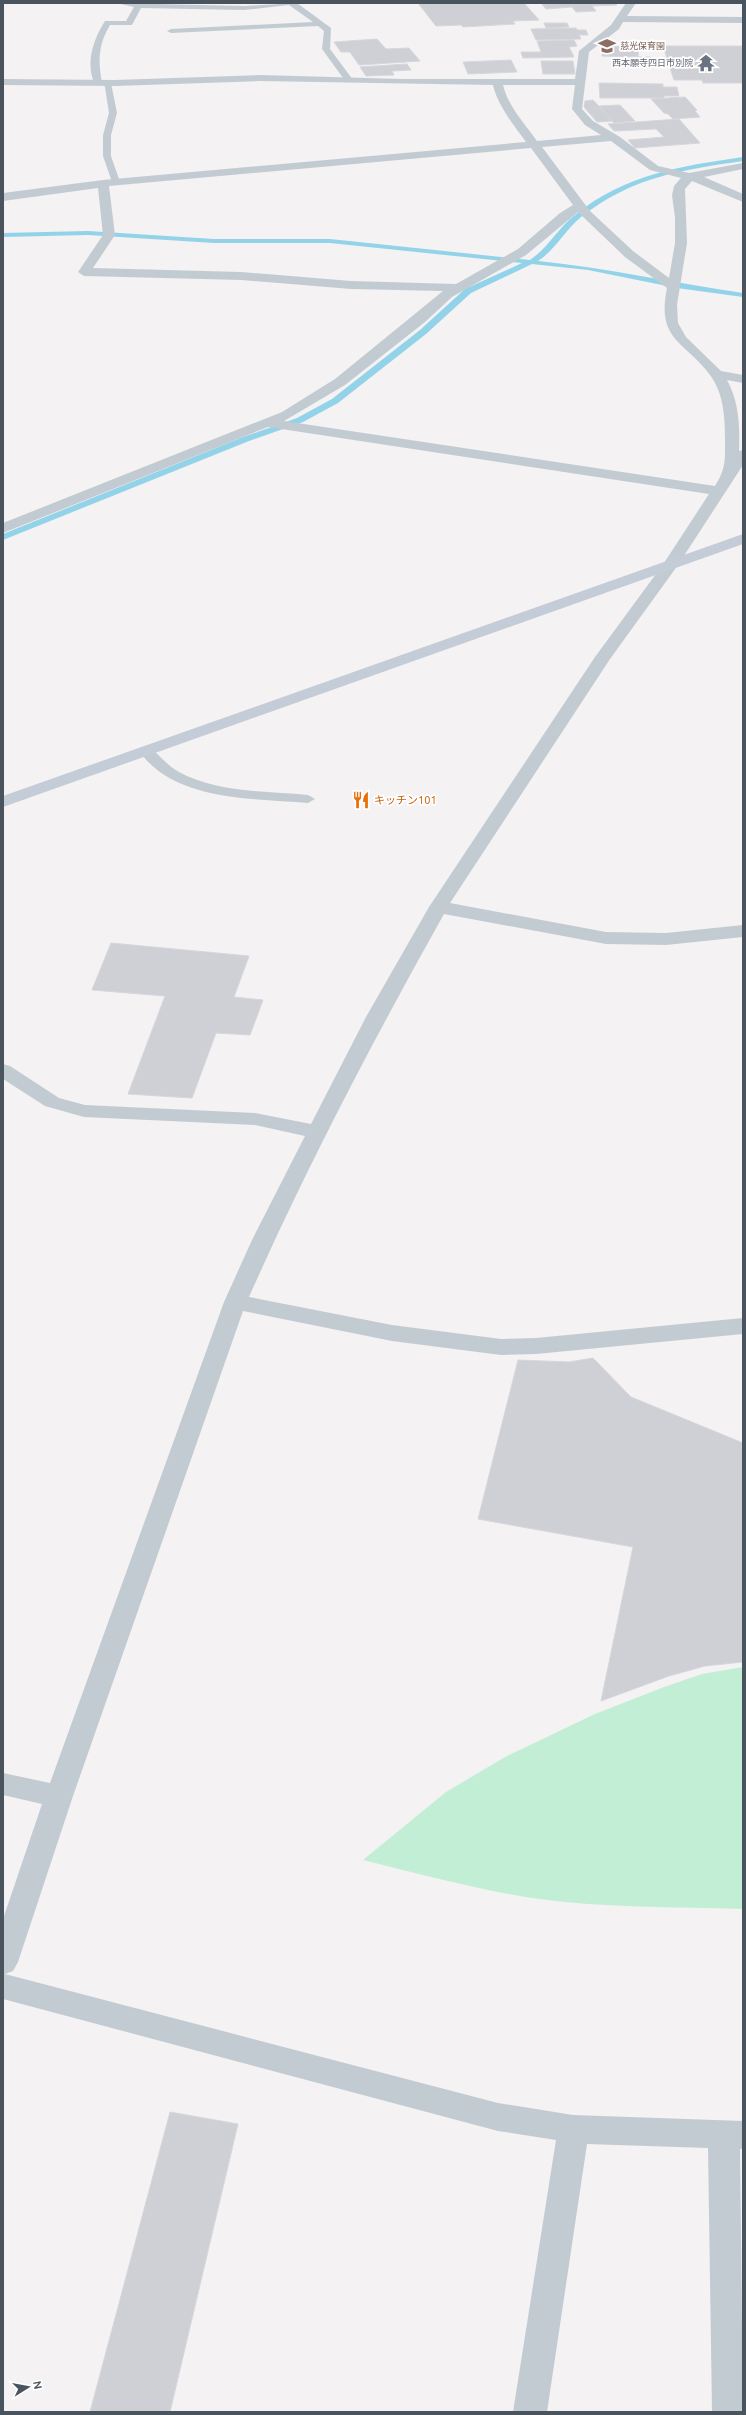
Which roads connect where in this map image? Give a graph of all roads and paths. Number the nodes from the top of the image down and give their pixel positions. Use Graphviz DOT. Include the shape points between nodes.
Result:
graph roads {
  1 [pos="120,3"];
  2 [pos="287,3"];
  3 [pos="292,3"];
  4 [pos="631,3"];
  5 [pos="138,6"];
  6 [pos="622,19"];
  7 [pos="743,20"];
  8 [pos="322,24"];
  9 [pos="171,31"];
  10 [pos="349,80"];
  11 [pos="3,82"];
  12 [pos="497,82"];
  13 [pos="580,82"];
  14 [pos="102,83"];
  15 [pos="613,137"];
  16 [pos="534,143"];
  17 [pos="743,166"];
  18 [pos="689,177"];
  19 [pos="110,182"];
  20 [pos="3,197"];
  21 [pos="743,198"];
  22 [pos="580,206"];
  23 [pos="457,288"];
  24 [pos="674,288"];
  25 [pos="716,374"];
  26 [pos="743,379"];
  27 [pos="267,424"];
  28 [pos="743,454"];
  29 [pos="731,472"];
  30 [pos="719,491"];
  31 [pos="3,528"];
  32 [pos="743,539"];
  33 [pos="670,565"];
  34 [pos="146,751"];
  35 [pos="308,799"];
  36 [pos="3,802"];
  37 [pos="438,907"];
  38 [pos="743,930"];
  39 [pos="3,1070"];
  40 [pos="318,1132"];
  41 [pos="235,1302"];
  42 [pos="743,1326"];
  43 [pos="3,1784"];
  44 [pos="59,1796"];
  45 [pos="3,1962"];
  46 [pos="3,1986"];
  47 [pos="573,2129"];
  48 [pos="734,2135"];
  49 [pos="733,2405"];
  50 [pos="530,2412"];
  1 -- 5 [label="lane"];
  2 -- 5 [label="lane" via="248,8"];
  3 -- 8 [label="lane"];
  4 -- 6 [label="street"];
  5 -- 14 [label="lane" via="129,23 108,23 97,39 94,52"];
  6 -- 7 [label="street"];
  6 -- 13 [label="street" via="584,51"];
  8 -- 9 [label="lane"];
  8 -- 10 [label="lane" via="329,33 326,49"];
  10 -- 12 [label="street"];
  10 -- 14 [label="street" via="260,78"];
  11 -- 14 [label="street"];
  12 -- 13 [label="street"];
  12 -- 16 [label="street" via="506,106"];
  13 -- 15 [label="street" via="577,109 590,123"];
  14 -- 19 [label="lane" via="113,114 107,135"];
  15 -- 16 [label="street"];
  15 -- 18 [label="street" via="654,168"];
  16 -- 19 [label="street"];
  16 -- 22 [label="street"];
  17 -- 18 [label="street"];
  18 -- 21 [label="street" via="700,179"];
  18 -- 24 [label="street" via="680,187 678,194 681,244"];
  19 -- 20 [label="street"];
  19 -- 23 [label="street" via="109,235 84,272 241,276 351,286"];
  22 -- 23 [label="street" via="564,216 522,252"];
  22 -- 24 [label="street" via="615,242"];
  23 -- 27 [label="street" via="330,389"];
  24 -- 25 [label="street" via="671,316 674,329"];
  25 -- 26 [label="street"];
  25 -- 29 [label="street" via="725,388 731,408"];
  27 -- 30 [label="street"];
  27 -- 31 [label="street"];
  28 -- 29 [label="street"];
  29 -- 30 [label="street"];
  30 -- 33 [label="street"];
  32 -- 33 [label="street"];
  33 -- 34 [label="street"];
  33 -- 37 [label="street" via="603,657"];
  34 -- 35 [label="lane" via="174,774 195,784 216,789"];
  34 -- 36 [label="street"];
  37 -- 38 [label="street" via="606,938 666,939"];
  37 -- 40 [label="street" via="387,997"];
  39 -- 40 [label="street" via="52,1102 84,1111 255,1119"];
  40 -- 41 [label="street" via="263,1240"];
  41 -- 42 [label="street" via="392,1333 501,1347 536,1346"];
  41 -- 44 [label="street"];
  43 -- 44 [label="street"];
  44 -- 45 [label="street"];
  46 -- 47 [label="street" via="498,2117"];
  47 -- 48 [label="street"];
  47 -- 50 [label="street"];
  48 -- 49 [label="street"];
}
